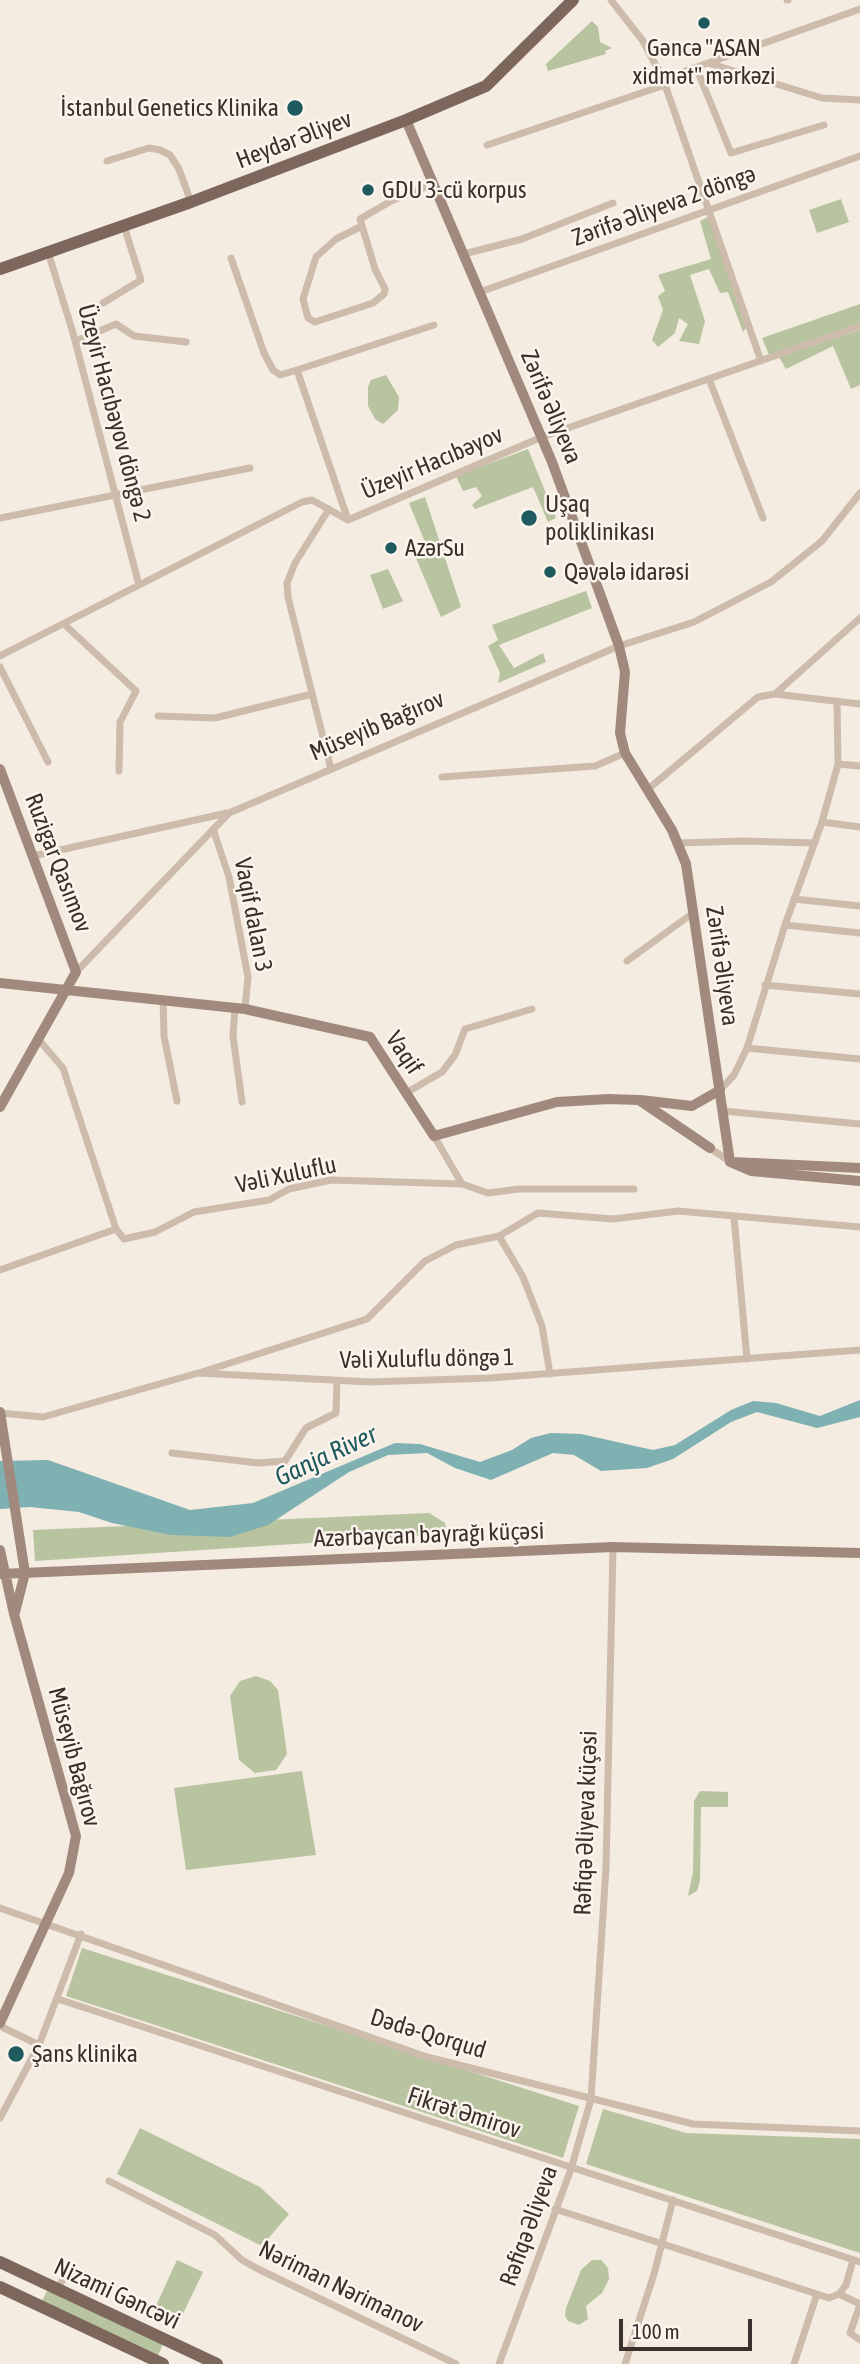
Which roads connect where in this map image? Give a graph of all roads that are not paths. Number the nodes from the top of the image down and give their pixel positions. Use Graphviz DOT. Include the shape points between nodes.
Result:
graph roads {
  1 [pos="573,0"];
  2 [pos="611,0"];
  3 [pos="860,9"];
  4 [pos="707,63"];
  5 [pos="696,67"];
  6 [pos="664,82"];
  7 [pos="860,100"];
  8 [pos="406,120"];
  9 [pos="824,125"];
  10 [pos="487,145"];
  11 [pos="860,156"];
  12 [pos="107,161"];
  13 [pos="433,184"];
  14 [pos="191,202"];
  15 [pos="613,203"];
  16 [pos="709,211"];
  17 [pos="124,226"];
  18 [pos="360,227"];
  19 [pos="48,252"];
  20 [pos="464,254"];
  21 [pos="231,258"];
  22 [pos="0,269"];
  23 [pos="480,292"];
  24 [pos="103,303"];
  25 [pos="434,325"];
  26 [pos="860,326"];
  27 [pos="75,341"];
  28 [pos="186,342"];
  29 [pos="761,360"];
  30 [pos="297,370"];
  31 [pos="709,379"];
  32 [pos="542,437"];
  33 [pos="250,468"];
  34 [pos="860,493"];
  35 [pos="116,496"];
  36 [pos="328,509"];
  37 [pos="0,518"];
  38 [pos="763,518"];
  39 [pos="348,520"];
  40 [pos="139,585"];
  41 [pos="860,618"];
  42 [pos="64,624"];
  43 [pos="619,646"];
  44 [pos="0,656"];
  45 [pos="0,667"];
  46 [pos="312,694"];
  47 [pos="775,694"];
  48 [pos="837,701"];
  49 [pos="860,704"];
  50 [pos="158,716"];
  51 [pos="625,753"];
  52 [pos="48,762"];
  53 [pos="838,765"];
  54 [pos="860,766"];
  55 [pos="0,769"];
  56 [pos="331,769"];
  57 [pos="119,771"];
  58 [pos="442,777"];
  59 [pos="647,790"];
  60 [pos="229,813"];
  61 [pos="822,822"];
  62 [pos="860,827"];
  63 [pos="213,829"];
  64 [pos="679,843"];
  65 [pos="814,843"];
  66 [pos="33,856"];
  67 [pos="794,899"];
  68 [pos="860,906"];
  69 [pos="693,913"];
  70 [pos="785,925"];
  71 [pos="860,933"];
  72 [pos="628,961"];
  73 [pos="76,972"];
  74 [pos="0,983"];
  75 [pos="765,985"];
  76 [pos="67,988"];
  77 [pos="860,994"];
  78 [pos="163,999"];
  79 [pos="240,1008"];
  80 [pos="532,1009"];
  81 [pos="38,1039"];
  82 [pos="747,1048"];
  83 [pos="860,1059"];
  84 [pos="720,1090"];
  85 [pos="406,1093"];
  86 [pos="639,1100"];
  87 [pos="177,1101"];
  88 [pos="242,1102"];
  89 [pos="0,1107"];
  90 [pos="723,1111"];
  91 [pos="860,1124"];
  92 [pos="434,1136"];
  93 [pos="710,1147"];
  94 [pos="730,1162"];
  95 [pos="860,1168"];
  96 [pos="860,1181"];
  97 [pos="461,1184"];
  98 [pos="634,1189"];
  99 [pos="734,1217"];
  100 [pos="860,1227"];
  101 [pos="116,1229"];
  102 [pos="499,1236"];
  103 [pos="0,1270"];
  104 [pos="860,1350"];
  105 [pos="747,1359"];
  106 [pos="198,1373"];
  107 [pos="550,1374"];
  108 [pos="337,1381"];
  109 [pos="0,1412"];
  110 [pos="172,1453"];
  111 [pos="613,1547"];
  112 [pos="0,1550"];
  113 [pos="860,1553"];
  114 [pos="25,1573"];
  115 [pos="2,1574"];
  116 [pos="14,1614"];
  117 [pos="0,1908"];
  118 [pos="47,1923"];
  119 [pos="80,1934"];
  120 [pos="58,1999"];
  121 [pos="0,2024"];
  122 [pos="39,2045"];
  123 [pos="591,2099"];
  124 [pos="0,2118"];
  125 [pos="860,2131"];
  126 [pos="571,2169"];
  127 [pos="109,2181"];
  128 [pos="673,2200"];
  129 [pos="555,2210"];
  130 [pos="662,2244"];
  131 [pos="857,2261"];
  132 [pos="0,2262"];
  133 [pos="66,2275"];
  134 [pos="0,2287"];
  135 [pos="57,2289"];
  136 [pos="817,2294"];
  137 [pos="839,2294"];
  138 [pos="860,2304"];
  139 [pos="860,2340"];
  140 [pos="163,2364"];
  141 [pos="217,2364"];
  142 [pos="456,2364"];
  143 [pos="499,2364"];
  144 [pos="625,2364"];
  145 [pos="794,2364"];
  1 -- 8 [label="main road, Heydər Əliyev" via="486,86"];
  2 -- 6 [label="street" via="643,41"];
  3 -- 4 [label="street"];
  4 -- 5 [label="street"];
  4 -- 7 [label="street" via="822,98"];
  5 -- 6 [label="street"];
  5 -- 9 [label="street" via="731,153"];
  6 -- 10 [label="street"];
  6 -- 16 [label="street"];
  8 -- 13 [label="street, Zərifə Əliyeva"];
  8 -- 14 [label="main road, Heydər Əliyev"];
  11 -- 16 [label="street, Zərifə Əliyeva 2 döngə"];
  12 -- 14 [label="street" via="149,148 160,150 170,155 179,169"];
  13 -- 18 [label="street" via="363,215"];
  13 -- 20 [label="street, Zərifə Əliyeva"];
  14 -- 17 [label="main road, Heydər Əliyev"];
  15 -- 20 [label="street" via="522,239"];
  16 -- 23 [label="street, Zərifə Əliyeva 2 döngə"];
  16 -- 29 [label="street"];
  17 -- 19 [label="main road, Heydər Əliyev"];
  17 -- 24 [label="street" via="141,281"];
  18 -- 18 [label="street" via="384,294 373,303 315,322 308,318 303,299 316,257"];
  19 -- 22 [label="main road, Heydər Əliyev"];
  19 -- 27 [label="street, Üzeyir Hacıbəyov döngə 2"];
  20 -- 23 [label="street, Zərifə Əliyeva"];
  21 -- 30 [label="street" via="272,370 280,375"];
  23 -- 32 [label="street, Zərifə Əliyeva"];
  25 -- 30 [label="street"];
  26 -- 29 [label="street, Üzeyir Hacıbəyov"];
  27 -- 28 [label="street" via="116,324 134,336"];
  27 -- 35 [label="street, Üzeyir Hacıbəyov döngə 2"];
  29 -- 31 [label="street, Üzeyir Hacıbəyov"];
  30 -- 39 [label="street"];
  31 -- 32 [label="street, Üzeyir Hacıbəyov"];
  31 -- 38 [label="street"];
  32 -- 39 [label="street, Üzeyir Hacıbəyov"];
  32 -- 43 [label="street, Zərifə Əliyeva"];
  33 -- 35 [label="street"];
  34 -- 43 [label="street, Müseyib Bağırov" via="822,541 771,582 694,622"];
  35 -- 37 [label="street"];
  35 -- 40 [label="street, Üzeyir Hacıbəyov döngə 2"];
  36 -- 39 [label="street, Üzeyir Hacıbəyov"];
  36 -- 40 [label="street, Üzeyir Hacıbəyov" via="312,500 302,502"];
  36 -- 46 [label="street" via="287,583"];
  40 -- 42 [label="street, Üzeyir Hacıbəyov"];
  41 -- 47 [label="street"];
  42 -- 44 [label="street, Üzeyir Hacıbəyov"];
  42 -- 57 [label="street" via="136,691 120,722"];
  43 -- 51 [label="street, Zərifə Əliyeva" via="625,672 621,733"];
  43 -- 56 [label="street, Müseyib Bağırov"];
  45 -- 52 [label="street"];
  46 -- 50 [label="street" via="215,719"];
  46 -- 56 [label="street"];
  47 -- 48 [label="street"];
  47 -- 59 [label="street" via="758,697"];
  48 -- 49 [label="street"];
  48 -- 53 [label="street"];
  51 -- 58 [label="street" via="595,766"];
  51 -- 59 [label="street, Zərifə Əliyeva"];
  53 -- 54 [label="street"];
  53 -- 61 [label="street"];
  55 -- 66 [label="street, Ruzigar Qasımov"];
  56 -- 60 [label="street, Müseyib Bağırov"];
  59 -- 64 [label="street, Zərifə Əliyeva"];
  60 -- 63 [label="street, Müseyib Bağırov"];
  60 -- 66 [label="street"];
  61 -- 62 [label="street"];
  61 -- 65 [label="street"];
  63 -- 73 [label="street, Müseyib Bağırov"];
  63 -- 79 [label="street, Vaqif dalan 3" via="229,877 248,977"];
  64 -- 65 [label="street"];
  64 -- 69 [label="street, Zərifə Əliyeva"];
  65 -- 67 [label="street"];
  66 -- 73 [label="street, Ruzigar Qasımov"];
  67 -- 68 [label="street"];
  67 -- 70 [label="street"];
  69 -- 72 [label="street"];
  69 -- 84 [label="street, Zərifə Əliyeva"];
  70 -- 71 [label="street"];
  70 -- 75 [label="street"];
  73 -- 76 [label="street, Müseyib Bağırov"];
  74 -- 76 [label="street, Vaqif"];
  75 -- 77 [label="street"];
  75 -- 82 [label="street"];
  76 -- 78 [label="street, Vaqif"];
  76 -- 81 [label="street, Müseyib Bağırov"];
  78 -- 79 [label="street, Vaqif"];
  78 -- 87 [label="street" via="164,1036"];
  79 -- 85 [label="street, Vaqif" via="370,1037"];
  79 -- 88 [label="street, Vaqif dalan 3" via="233,1036"];
  80 -- 85 [label="street" via="465,1029 442,1072"];
  81 -- 89 [label="street, Müseyib Bağırov"];
  81 -- 101 [label="street" via="63,1068"];
  82 -- 83 [label="street"];
  82 -- 84 [label="street" via="734,1075"];
  84 -- 86 [label="street" via="692,1106"];
  84 -- 90 [label="street, Zərifə Əliyeva"];
  85 -- 92 [label="street, Vaqif"];
  86 -- 92 [label="street" via="557,1102"];
  86 -- 93 [label="street"];
  90 -- 91 [label="street"];
  90 -- 94 [label="street, Zərifə Əliyeva"];
  92 -- 97 [label="street"];
  93 -- 94 [label="street"];
  94 -- 95 [label="street"];
  94 -- 96 [label="street" via="751,1171"];
  97 -- 98 [label="street" via="488,1193"];
  97 -- 101 [label="street, Vəli Xuluflu" via="331,1180 289,1189 269,1200 194,1212 155,1232 124,1240"];
  99 -- 100 [label="street"];
  99 -- 102 [label="street" via="678,1211 613,1219 538,1213"];
  99 -- 105 [label="street"];
  101 -- 103 [label="street"];
  102 -- 106 [label="street" via="456,1245 425,1261 367,1319"];
  102 -- 107 [label="street" via="523,1277 542,1326"];
  104 -- 105 [label="street, Vəli Xuluflu döngə 1"];
  105 -- 107 [label="street, Vəli Xuluflu döngə 1"];
  106 -- 108 [label="street, Vəli Xuluflu döngə 1"];
  106 -- 109 [label="street, Vəli Xuluflu döngə 1" via="43,1418"];
  107 -- 108 [label="street, Vəli Xuluflu döngə 1"];
  108 -- 110 [label="street" via="336,1413 306,1428 285,1461 258,1463"];
  109 -- 114 [label="street"];
  111 -- 113 [label="street, Azərbaycan bayrağı küçəsi"];
  111 -- 114 [label="street, Azərbaycan bayrağı küçəsi"];
  111 -- 123 [label="street, Rəfiqə Əliyeva küçəsi" via="606,1868"];
  112 -- 115 [label="street, Müseyib Bağırov"];
  114 -- 115 [label="street, Azərbaycan bayrağı küçəsi"];
  114 -- 116 [label="street"];
  115 -- 116 [label="street, Müseyib Bağırov"];
  116 -- 118 [label="street, Müseyib Bağırov" via="76,1836 69,1872"];
  117 -- 118 [label="street, Dədə-Qorqud"];
  118 -- 119 [label="street, Dədə-Qorqud"];
  118 -- 121 [label="street, Müseyib Bağırov"];
  119 -- 120 [label="street"];
  119 -- 123 [label="street, Dədə-Qorqud" via="426,2057"];
  120 -- 122 [label="street"];
  120 -- 126 [label="street, Fikrət Əmirov"];
  121 -- 122 [label="street"];
  122 -- 124 [label="street"];
  123 -- 125 [label="street, Dədə-Qorqud" via="693,2124"];
  123 -- 126 [label="street, Rəfiqə Əliyeva"];
  126 -- 128 [label="street, Fikrət Əmirov"];
  126 -- 129 [label="street, Rəfiqə Əliyeva"];
  127 -- 142 [label="street, Nəriman Nərimanov" via="215,2235 242,2260"];
  128 -- 130 [label="street"];
  128 -- 131 [label="street, Fikrət Əmirov"];
  129 -- 130 [label="street"];
  129 -- 143 [label="street, Rəfiqə Əliyeva"];
  130 -- 136 [label="street"];
  130 -- 144 [label="street"];
  131 -- 137 [label="street"];
  132 -- 135 [label="main road, Nizami Gəncəvi"];
  133 -- 135 [label="street"];
  134 -- 140 [label="main road, Nizami Gəncəvi"];
  135 -- 141 [label="main road, Nizami Gəncəvi"];
  136 -- 137 [label="street" via="830,2298"];
  136 -- 145 [label="street"];
  137 -- 138 [label="street"];
  138 -- 139 [label="street" via="850,2333"];
}
